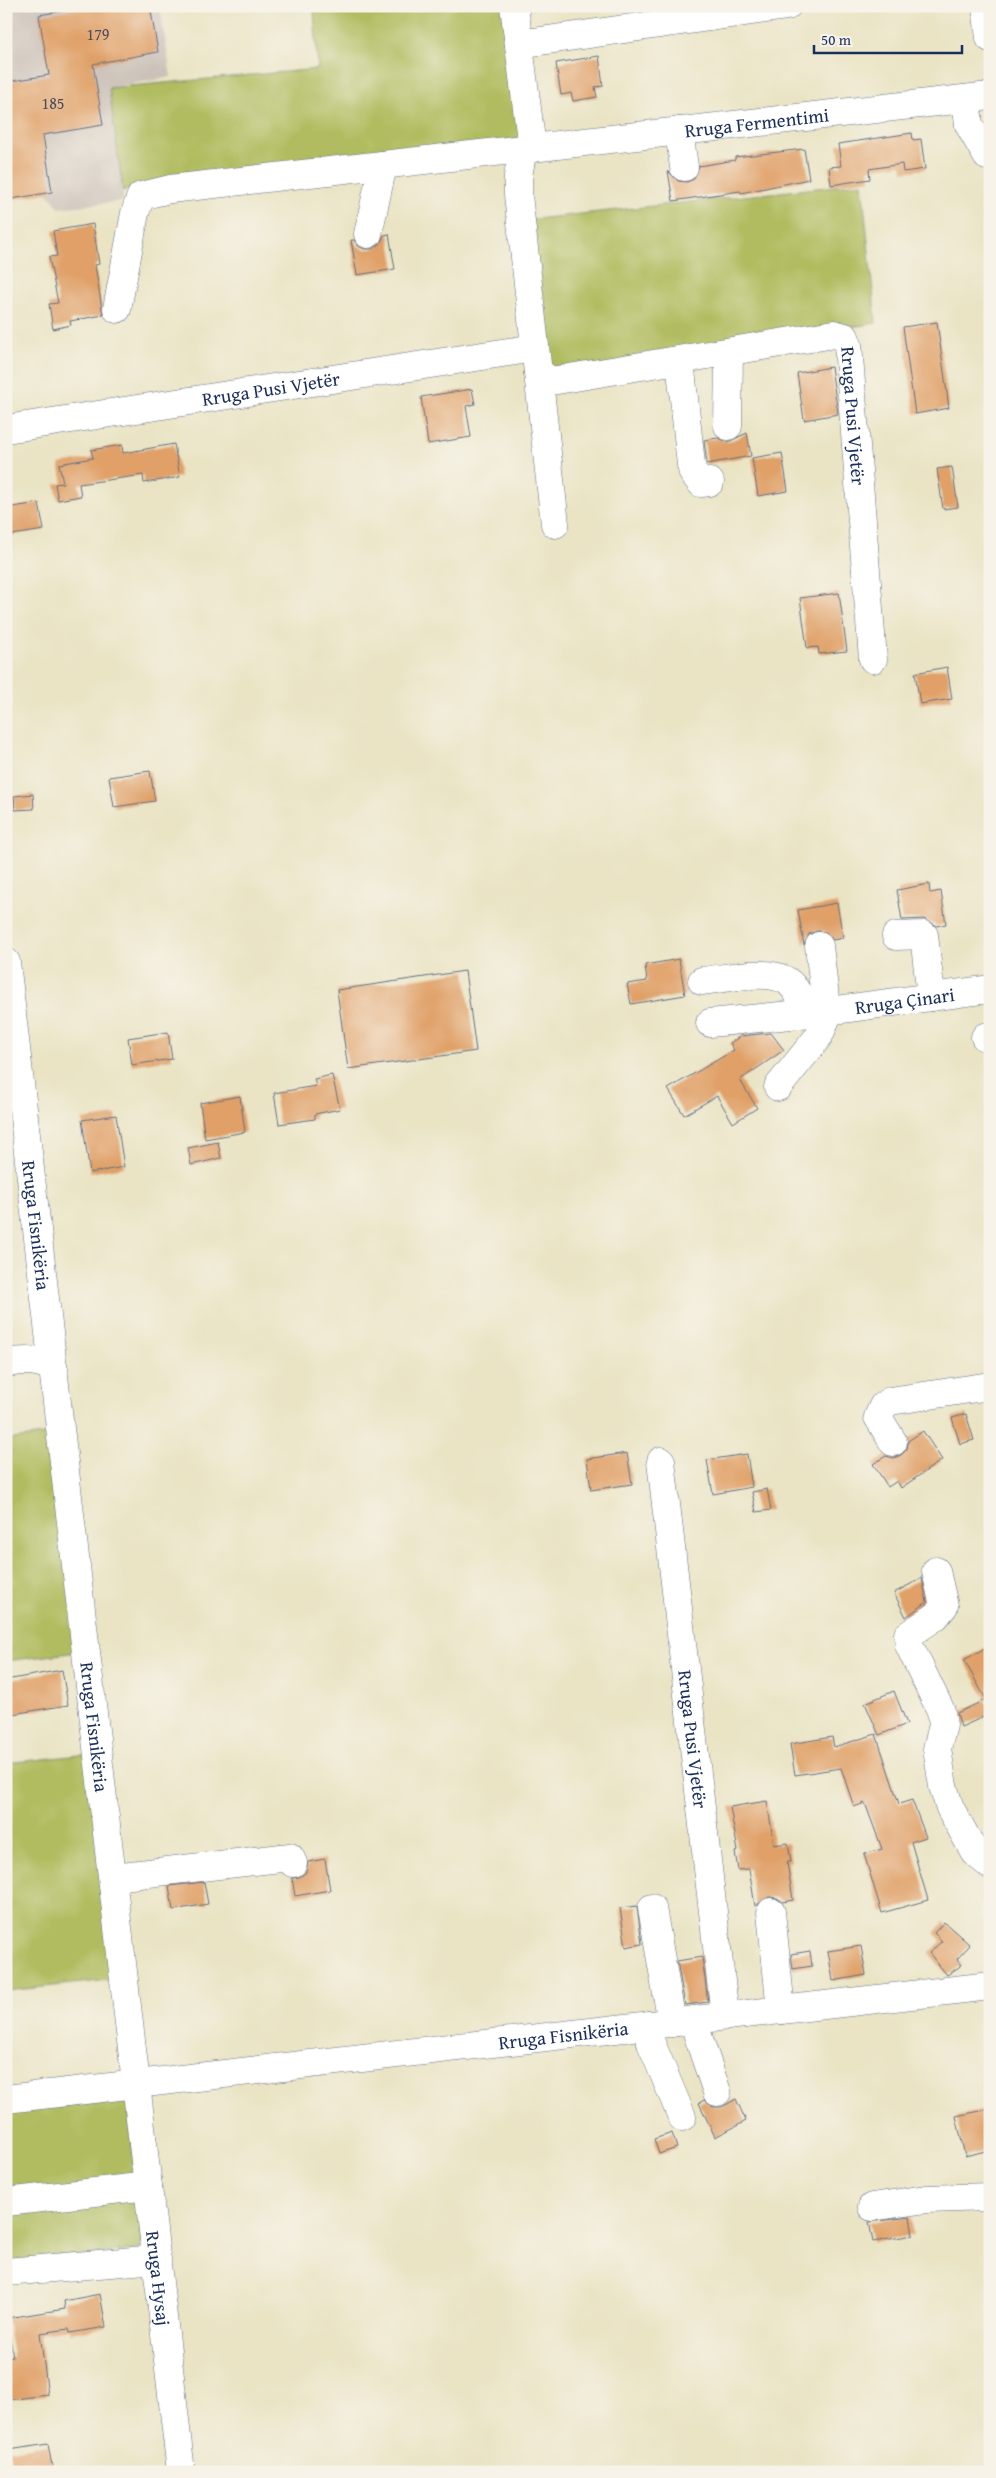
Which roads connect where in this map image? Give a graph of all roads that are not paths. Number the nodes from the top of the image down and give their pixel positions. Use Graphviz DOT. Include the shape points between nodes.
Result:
graph roads {
  1 [pos="514,6"];
  2 [pos="787,6"];
  3 [pos="986,6"];
  4 [pos="990,38"];
  5 [pos="519,44"];
  6 [pos="978,98"];
  7 [pos="679,131"];
  8 [pos="528,148"];
  9 [pos="987,156"];
  10 [pos="383,165"];
  11 [pos="684,167"];
  12 [pos="368,234"];
  13 [pos="117,309"];
  14 [pos="730,352"];
  15 [pos="537,360"];
  16 [pos="680,360"];
  17 [pos="6,429"];
  18 [pos="700,429"];
  19 [pos="710,482"];
  20 [pos="555,524"];
  21 [pos="873,659"];
  22 [pos="896,936"];
  23 [pos="820,946"];
  24 [pos="6,962"];
  25 [pos="702,981"];
  26 [pos="990,989"];
  27 [pos="932,997"];
  28 [pos="825,1012"];
  29 [pos="710,1023"];
  30 [pos="778,1088"];
  31 [pos="6,1363"];
  32 [pos="54,1369"];
  33 [pos="979,1387"];
  34 [pos="893,1442"];
  35 [pos="661,1461"];
  36 [pos="936,1571"];
  37 [pos="293,1863"];
  38 [pos="990,1865"];
  39 [pos="113,1877"];
  40 [pos="652,1908"];
  41 [pos="771,1912"];
  42 [pos="990,1986"];
  43 [pos="781,2010"];
  44 [pos="725,2016"];
  45 [pos="672,2023"];
  46 [pos="137,2084"];
  47 [pos="717,2092"];
  48 [pos="6,2099"];
  49 [pos="682,2117"];
  50 [pos="148,2186"];
  51 [pos="990,2197"];
  52 [pos="6,2202"];
  53 [pos="872,2207"];
  54 [pos="157,2259"];
  55 [pos="6,2272"];
  56 [pos="181,2472"];
  1 -- 5 [label="street"];
  2 -- 5 [label="street"];
  3 -- 4 [label="street"];
  5 -- 8 [label="street"];
  6 -- 7 [label="street, Rruga Fermentimi" via="848,124"];
  6 -- 9 [label="street" via="970,125"];
  7 -- 8 [label="street, Rruga Fermentimi"];
  7 -- 11 [label="street"];
  8 -- 10 [label="street, Rruga Fermentimi"];
  8 -- 15 [label="street" via="518,176 518,196"];
  10 -- 12 [label="street"];
  10 -- 13 [label="street, Rruga Fermentimi" via="170,189 141,196"];
  14 -- 16 [label="street, Rruga Pusi Vjetër"];
  14 -- 18 [label="street" via="739,424"];
  14 -- 21 [label="street, Rruga Pusi Vjetër" via="834,334 845,337"];
  15 -- 16 [label="street, Rruga Pusi Vjetër" via="549,380 557,380"];
  15 -- 17 [label="street, Rruga Pusi Vjetër"];
  15 -- 20 [label="street"];
  16 -- 19 [label="street" via="691,465 701,482"];
  22 -- 27 [label="street" via="924,935"];
  23 -- 28 [label="street"];
  24 -- 32 [label="street, Rruga Fisnikëria"];
  25 -- 28 [label="street" via="755,975 786,980 804,1004"];
  26 -- 27 [label="street, Rruga Çinari"];
  27 -- 28 [label="street, Rruga Çinari"];
  28 -- 29 [label="street, Rruga Çinari"];
  28 -- 30 [label="street" via="819,1036"];
  31 -- 32 [label="street" via="40,1361"];
  32 -- 39 [label="street, Rruga Fisnikëria"];
  33 -- 34 [label="street" via="890,1401 883,1406 878,1418"];
  35 -- 44 [label="street, Rruga Pusi Vjetër"];
  36 -- 38 [label="street" via="944,1606 935,1617 908,1636 909,1645 941,1711 942,1737 937,1749 950,1808 975,1853"];
  37 -- 39 [label="street" via="290,1857"];
  39 -- 46 [label="street, Rruga Fisnikëria"];
  40 -- 45 [label="street"];
  41 -- 43 [label="street"];
  42 -- 43 [label="street, Rruga Fisnikëria"];
  43 -- 44 [label="street, Rruga Fisnikëria"];
  44 -- 45 [label="street, Rruga Fisnikëria"];
  45 -- 46 [label="street, Rruga Fisnikëria"];
  45 -- 47 [label="street" via="698,2036"];
  45 -- 49 [label="street" via="651,2043"];
  46 -- 48 [label="street, Rruga Fisnikëria"];
  46 -- 50 [label="street, Rruga Hysaj"];
  50 -- 52 [label="street"];
  50 -- 54 [label="street, Rruga Hysaj"];
  51 -- 53 [label="street" via="926,2199"];
  54 -- 55 [label="street"];
  54 -- 56 [label="street, Rruga Hysaj"];
}
